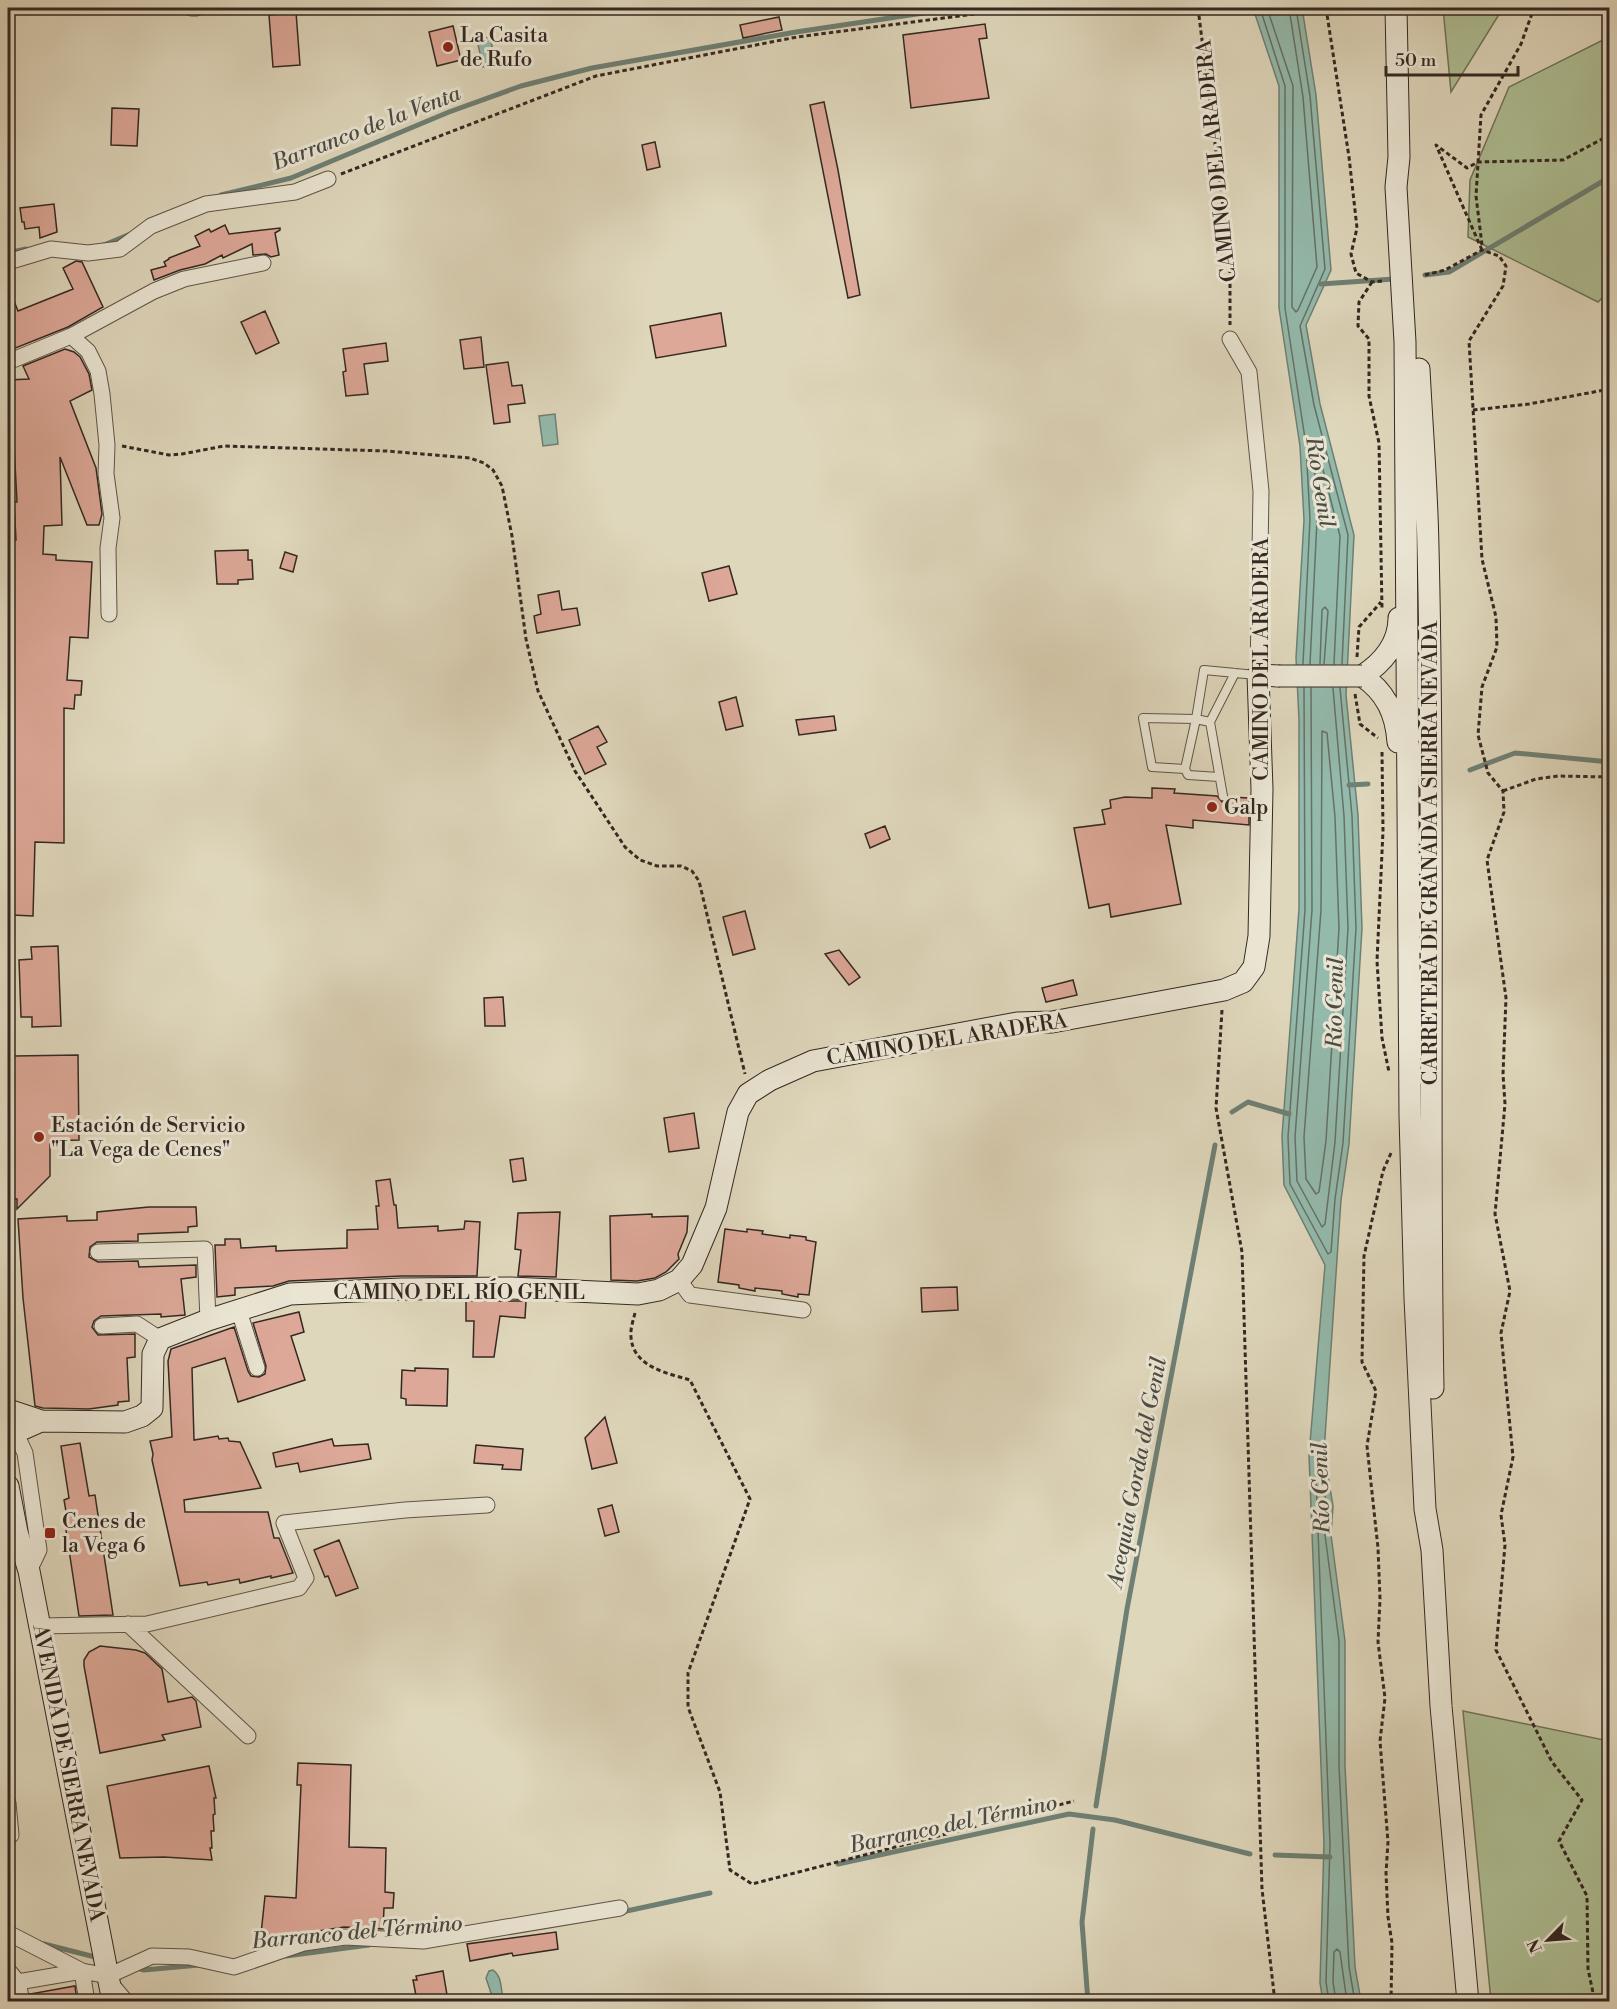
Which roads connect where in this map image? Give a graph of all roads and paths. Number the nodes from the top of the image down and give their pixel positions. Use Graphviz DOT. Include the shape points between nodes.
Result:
graph roads {
  1 [pos="191,8"];
  2 [pos="197,8"];
  3 [pos="1021,8"];
  4 [pos="1198,8"];
  5 [pos="1326,8"];
  6 [pos="1396,8"];
  7 [pos="1534,8"];
  8 [pos="1610,131"];
  9 [pos="1399,157"];
  10 [pos="1478,162"];
  11 [pos="328,179"];
  12 [pos="1482,250"];
  13 [pos="8,262"];
  14 [pos="263,263"];
  15 [pos="1425,275"];
  16 [pos="71,336"];
  17 [pos="1230,339"];
  18 [pos="8,362"];
  19 [pos="1610,389"];
  20 [pos="1473,410"];
  21 [pos="107,445"];
  22 [pos="1407,504"];
  23 [pos="1428,546"];
  24 [pos="109,614"];
  25 [pos="1235,673"];
  26 [pos="1268,675"];
  27 [pos="1364,677"];
  28 [pos="1408,679"];
  29 [pos="1196,719"];
  30 [pos="1210,722"];
  31 [pos="1185,769"];
  32 [pos="1220,777"];
  33 [pos="1610,777"];
  34 [pos="1408,779"];
  35 [pos="1503,791"];
  36 [pos="1223,796"];
  37 [pos="1431,888"];
  38 [pos="1224,990"];
  39 [pos="1389,1072"];
  40 [pos="748,1094"];
  41 [pos="1391,1144"];
  42 [pos="98,1252"];
  43 [pos="679,1280"];
  44 [pos="638,1294"];
  45 [pos="803,1310"];
  46 [pos="239,1311"];
  47 [pos="208,1320"];
  48 [pos="102,1326"];
  49 [pos="160,1339"];
  50 [pos="257,1368"];
  51 [pos="8,1428"];
  52 [pos="8,1486"];
  53 [pos="487,1505"];
  54 [pos="12,1525"];
  55 [pos="1432,1550"];
  56 [pos="29,1571"];
  57 [pos="128,1624"];
  58 [pos="40,1626"];
  59 [pos="248,1736"];
  60 [pos="1074,1801"];
  61 [pos="8,1803"];
  62 [pos="8,1836"];
  63 [pos="620,1908"];
  64 [pos="8,1933"];
  65 [pos="8,1970"];
  66 [pos="82,1971"];
  67 [pos="108,1976"];
  68 [pos="18,1982"];
  69 [pos="22,2001"];
  70 [pos="87,2001"];
  71 [pos="113,2001"];
  72 [pos="131,2001"];
  73 [pos="1275,2001"];
  74 [pos="1391,2001"];
  75 [pos="1468,2001"];
  76 [pos="1595,2001"];
  1 -- 2 [label="street"];
  3 -- 11 [label="path" via="797,37 596,76"];
  4 -- 17 [label="path, CAMINO DEL ARADERA" via="1230,263"];
  5 -- 27 [label="path" via="1357,228 1351,254 1356,273 1372,282 1359,302 1358,326 1369,339 1369,396 1379,443 1381,602 1359,627"];
  6 -- 9 [label="main road, CARRETERA DE GRANADA A SIERRA NEVADA"];
  7 -- 10 [label="path" via="1521,44 1481,115"];
  8 -- 10 [label="path" via="1563,160"];
  9 -- 22 [label="main road, CARRETERA DE GRANADA A SIERRA NEVADA" via="1396,188 1405,342"];
  9 -- 23 [label="main road, CARRETERA DE GRANADA A SIERRA NEVADA" via="1406,186"];
  10 -- 12 [label="path" via="1476,196"];
  10 -- 12 [label="path" via="1467,168 1436,145"];
  11 -- 13 [label="street" via="295,192 206,204 151,226 120,249 88,253 51,249"];
  12 -- 15 [label="path" via="1445,270"];
  12 -- 20 [label="path" via="1498,256 1506,266 1503,286 1469,341"];
  14 -- 16 [label="street" via="184,279"];
  16 -- 18 [label="street"];
  16 -- 21 [label="street" via="88,351 98,371"];
  17 -- 26 [label="street, CAMINO DEL ARADERA" via="1249,372 1261,491"];
  19 -- 20 [label="path"];
  20 -- 35 [label="path" via="1482,559 1496,617 1497,647 1482,687 1478,735 1488,773"];
  21 -- 24 [label="street" via="112,518 108,548"];
  21 -- 40 [label="path" via="169,455 224,447 386,451 470,458 493,471 502,486 538,691 574,771 625,848 640,860 657,866 681,866 692,871 699,881"];
  22 -- 27 [label="main road" via="1398,542 1399,631 1393,645"];
  22 -- 28 [label="main road, CARRETERA DE GRANADA A SIERRA NEVADA"];
  23 -- 28 [label="main road" via="1420,588 1419,668"];
  23 -- 37 [label="main road, CARRETERA DE GRANADA A SIERRA NEVADA"];
  25 -- 26 [label="lane"];
  25 -- 29 [label="lane" via="1204,670"];
  25 -- 30 [label="lane"];
  26 -- 27 [label="main road, bridge"];
  26 -- 38 [label="main road, CAMINO DEL ARADERA" via="1257,822 1259,936 1254,967 1242,982"];
  27 -- 28 [label="main road" via="1400,686"];
  27 -- 34 [label="main road" via="1390,705"];
  27 -- 39 [label="path" via="1360,724 1381,741 1383,831 1377,961 1382,1038"];
  28 -- 34 [label="main road, CARRETERA DE GRANADA A SIERRA NEVADA"];
  28 -- 37 [label="main road" via="1418,692 1421,851"];
  29 -- 30 [label="lane"];
  29 -- 31 [label="lane"];
  29 -- 31 [label="lane" via="1143,718 1152,767"];
  30 -- 32 [label="lane"];
  31 -- 32 [label="lane" via="1188,775"];
  32 -- 36 [label="lane"];
  33 -- 35 [label="path" via="1558,776"];
  34 -- 55 [label="main road, CARRETERA DE GRANADA A SIERRA NEVADA" via="1415,1298 1425,1509"];
  35 -- 76 [label="path" via="1504,812 1487,860 1506,998 1505,1104 1495,1214 1510,1291 1501,1333 1513,1457 1501,1515 1505,1545 1496,1650 1552,1762 1582,1800 1558,1841 1587,1896 1588,1970"];
  37 -- 55 [label="main road, CARRETERA DE GRANADA A SIERRA NEVADA" via="1436,1512"];
  38 -- 40 [label="main road, CAMINO DEL ARADERA" via="813,1061"];
  38 -- 73 [label="path" via="1216,1108 1242,1252 1262,1889"];
  40 -- 43 [label="main road" via="738,1113 716,1208 692,1265"];
  41 -- 74 [label="path" via="1364,1256 1362,1362 1376,1391 1367,1446 1378,1548 1378,1642 1385,1698 1380,1741 1388,1842"];
  42 -- 47 [label="street" via="205,1249"];
  43 -- 44 [label="main road, CAMINO DEL RÍO GENIL" via="659,1290"];
  43 -- 45 [label="street" via="690,1295"];
  44 -- 46 [label="main road, CAMINO DEL RÍO GENIL" via="511,1288 402,1289 290,1294"];
  44 -- 60 [label="path" via="630,1336 636,1354 653,1369 690,1380 750,1499 688,1673 688,1707 720,1792 730,1870 752,1884"];
  46 -- 47 [label="main road, CAMINO DEL RÍO GENIL"];
  46 -- 50 [label="street"];
  47 -- 49 [label="main road, CAMINO DEL RÍO GENIL"];
  48 -- 49 [label="street" via="137,1324"];
  49 -- 51 [label="main road" via="153,1354 152,1408 142,1416 125,1422 41,1421"];
  51 -- 56 [label="street, AVENIDA DE SIERRA NEVADA" via="20,1440 25,1453 39,1550"];
  52 -- 54 [label="main road, AVENIDA DE SIERRA NEVADA"];
  53 -- 57 [label="street" via="284,1523 306,1578 300,1587 147,1624"];
  54 -- 56 [label="main road, AVENIDA DE SIERRA NEVADA"];
  55 -- 75 [label="main road, CARRETERA DE GRANADA A SIERRA NEVADA" via="1441,1706"];
  56 -- 58 [label="main road, AVENIDA DE SIERRA NEVADA"];
  57 -- 58 [label="street"];
  57 -- 59 [label="street"];
  58 -- 67 [label="main road, AVENIDA DE SIERRA NEVADA"];
  61 -- 62 [label="street"];
  63 -- 67 [label="street" via="423,1941 345,1937 304,1942 234,1967 189,1957 152,1956"];
  64 -- 66 [label="street"];
  65 -- 68 [label="street"];
  66 -- 67 [label="street"];
  66 -- 68 [label="street"];
  66 -- 70 [label="street"];
  67 -- 71 [label="main road, AVENIDA DE SIERRA NEVADA"];
  67 -- 72 [label="lane"];
  68 -- 69 [label="street"];
}
